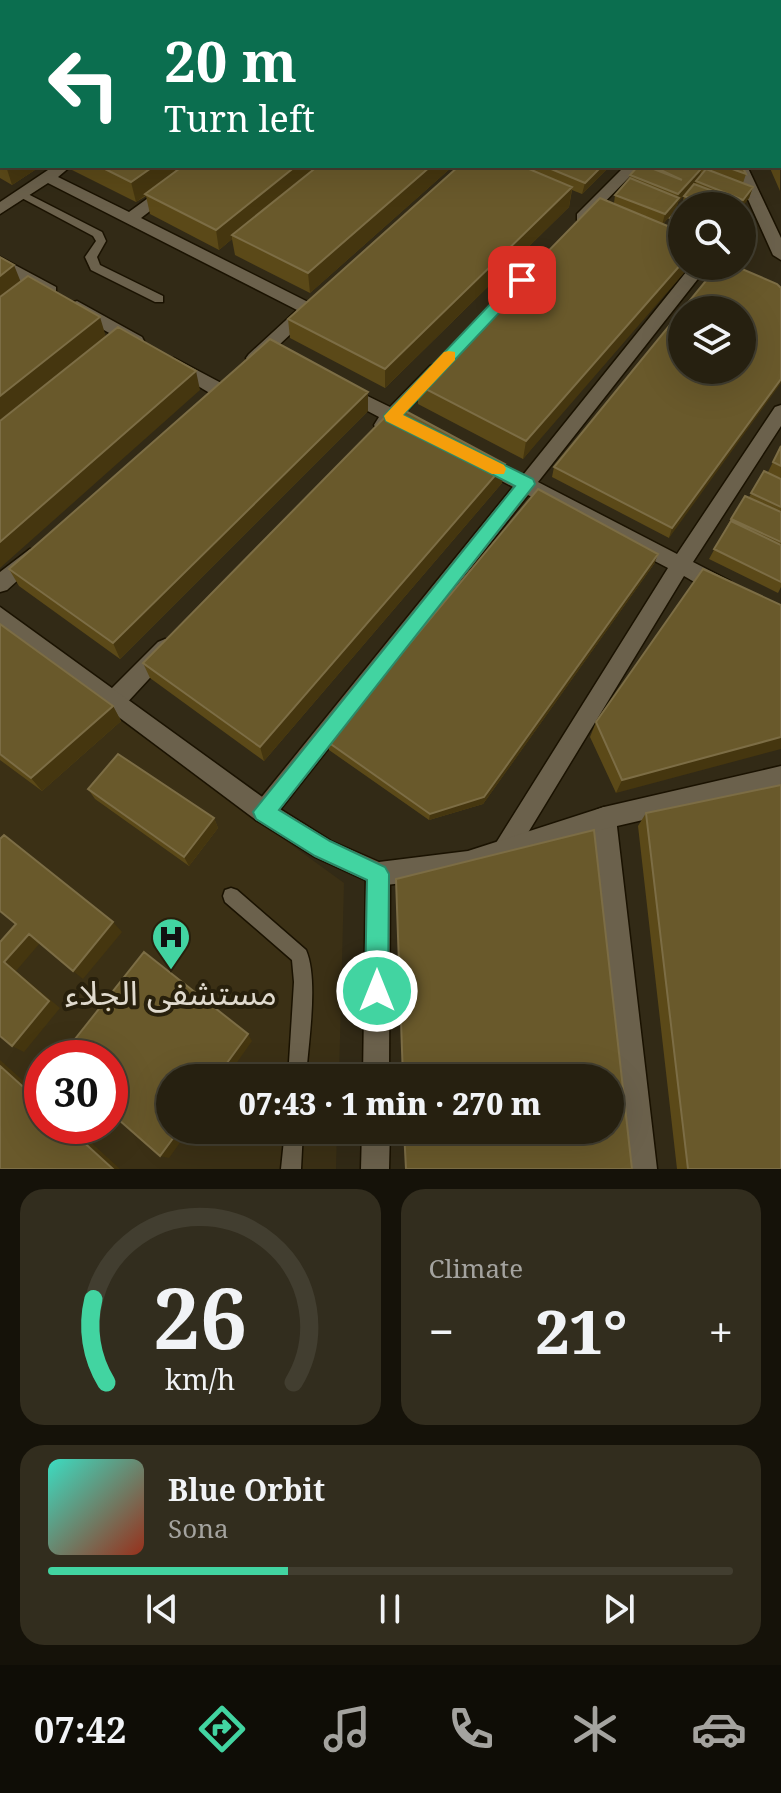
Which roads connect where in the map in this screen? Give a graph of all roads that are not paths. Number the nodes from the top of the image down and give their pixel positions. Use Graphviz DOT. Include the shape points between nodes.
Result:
graph roads {
  1 [pos="61,168"];
  2 [pos="198,168"];
  3 [pos="631,168"];
  4 [pos="741,168"];
  5 [pos="47,177"];
  6 [pos="750,192"];
  7 [pos="22,194"];
  8 [pos="3,204"];
  9 [pos="756,206"];
  10 [pos="130,219"];
  11 [pos="565,234"];
  12 [pos="781,255"];
  13 [pos="0,262"];
  14 [pos="689,280"];
  15 [pos="40,285"];
  16 [pos="20,299"];
  17 [pos="159,299"];
  18 [pos="446,359"];
  19 [pos="336,386"];
  20 [pos="781,412"];
  21 [pos="392,416"];
  22 [pos="419,430"];
  23 [pos="370,439"];
  24 [pos="459,450"];
  25 [pos="527,484"];
  26 [pos="46,543"];
  27 [pos="681,563"];
  28 [pos="0,584"];
  29 [pos="736,595"];
  30 [pos="0,616"];
  31 [pos="181,632"];
  32 [pos="115,700"];
  33 [pos="781,777"];
  34 [pos="264,812"];
  35 [pos="604,818"];
  36 [pos="504,851"];
  37 [pos="378,874"];
  38 [pos="231,896"];
  39 [pos="298,1064"];
  40 [pos="376,1064"];
  41 [pos="293,1144"];
  42 [pos="376,1144"];
  43 [pos="291,1169"];
  44 [pos="375,1169"];
  45 [pos="643,1169"];
  1 -- 5 [label="street"];
  2 -- 10 [label="street"];
  3 -- 11 [label="street"];
  4 -- 6 [label="street"];
  5 -- 7 [label="street"];
  5 -- 10 [label="street"];
  7 -- 8 [label="street"];
  7 -- 17 [label="lane" via="98,234 101,241 91,257 95,267"];
  9 -- 12 [label="street"];
  10 -- 15 [label="street" via="222,257 314,304 273,352 225,385 119,340"];
  13 -- 15 [label="street"];
  14 -- 25 [label="street"];
  15 -- 16 [label="street"];
  18 -- 21 [label="street"];
  19 -- 21 [label="street"];
  20 -- 27 [label="street"];
  21 -- 22 [label="street"];
  21 -- 23 [label="street"];
  24 -- 25 [label="street"];
  25 -- 27 [label="street"];
  25 -- 34 [label="street"];
  26 -- 28 [label="street"];
  27 -- 29 [label="street"];
  27 -- 36 [label="street"];
  30 -- 32 [label="street"];
  31 -- 32 [label="street"];
  32 -- 34 [label="street"];
  33 -- 35 [label="street"];
  34 -- 37 [label="street" via="323,849"];
  35 -- 36 [label="street"];
  35 -- 45 [label="street"];
  36 -- 37 [label="street" via="468,863"];
  37 -- 40 [label="street"];
  38 -- 39 [label="lane" via="300,956"];
  41 -- 43 [label="lane"];
  42 -- 44 [label="street"];
}
